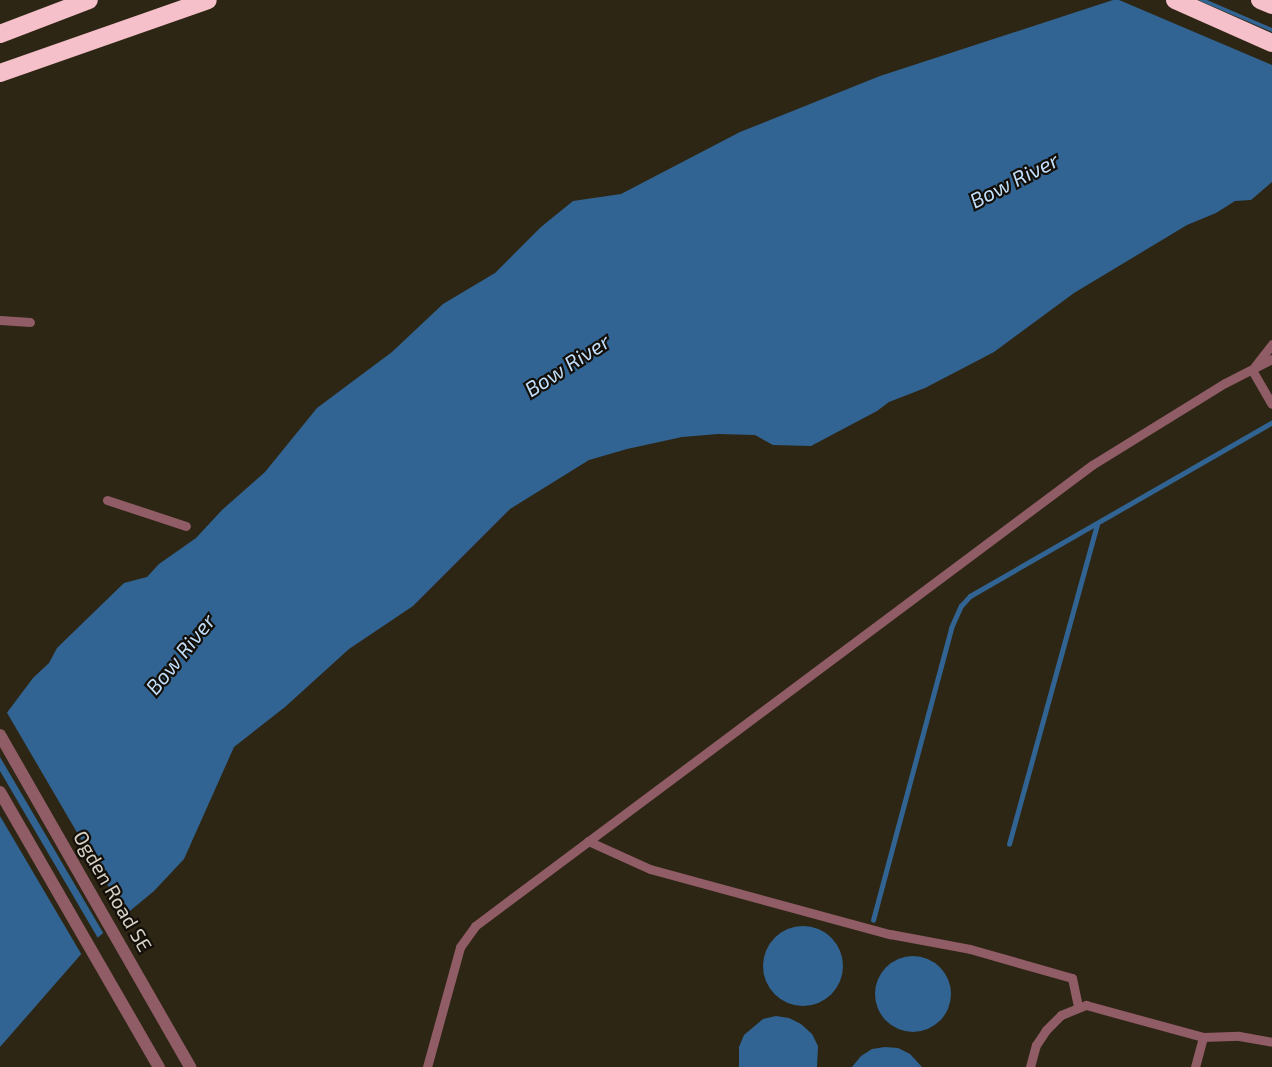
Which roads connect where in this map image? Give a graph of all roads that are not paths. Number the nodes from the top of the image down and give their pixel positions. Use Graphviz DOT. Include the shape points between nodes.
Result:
graph roads {
  1 [pos="89,0"];
  2 [pos="208,0"];
  3 [pos="1174,0"];
  4 [pos="1260,0"];
  5 [pos="1272,5"];
  6 [pos="0,34"];
  7 [pos="1272,43"];
  8 [pos="8,70"];
  9 [pos="0,320"];
  10 [pos="30,322"];
  11 [pos="1272,344"];
  12 [pos="1272,359"];
  13 [pos="1252,370"];
  14 [pos="1272,404"];
  15 [pos="107,500"];
  16 [pos="186,526"];
  17 [pos="0,735"];
  18 [pos="0,792"];
  19 [pos="588,841"];
  20 [pos="1078,1007"];
  21 [pos="1203,1037"];
  22 [pos="1272,1042"];
  23 [pos="159,1067"];
  24 [pos="190,1067"];
  25 [pos="427,1067"];
  26 [pos="1030,1067"];
  27 [pos="1195,1067"];
  1 -- 6 [label="highway"];
  2 -- 8 [label="highway"];
  3 -- 7 [label="highway"];
  4 -- 5 [label="highway"];
  9 -- 10 [label="lane"];
  11 -- 13 [label="lane"];
  12 -- 13 [label="lane"];
  13 -- 14 [label="lane"];
  13 -- 19 [label="lane" via="1225,382 1092,465"];
  15 -- 16 [label="lane"];
  17 -- 24 [label="street, Ogden Road SE"];
  18 -- 23 [label="street"];
  19 -- 20 [label="lane" via="651,869 890,934 970,949 1072,978"];
  19 -- 25 [label="lane" via="465,937"];
  20 -- 21 [label="lane" via="1112,1011"];
  20 -- 26 [label="lane" via="1061,1015 1046,1030 1036,1045"];
  21 -- 22 [label="lane" via="1239,1036"];
  21 -- 27 [label="lane"];
}
